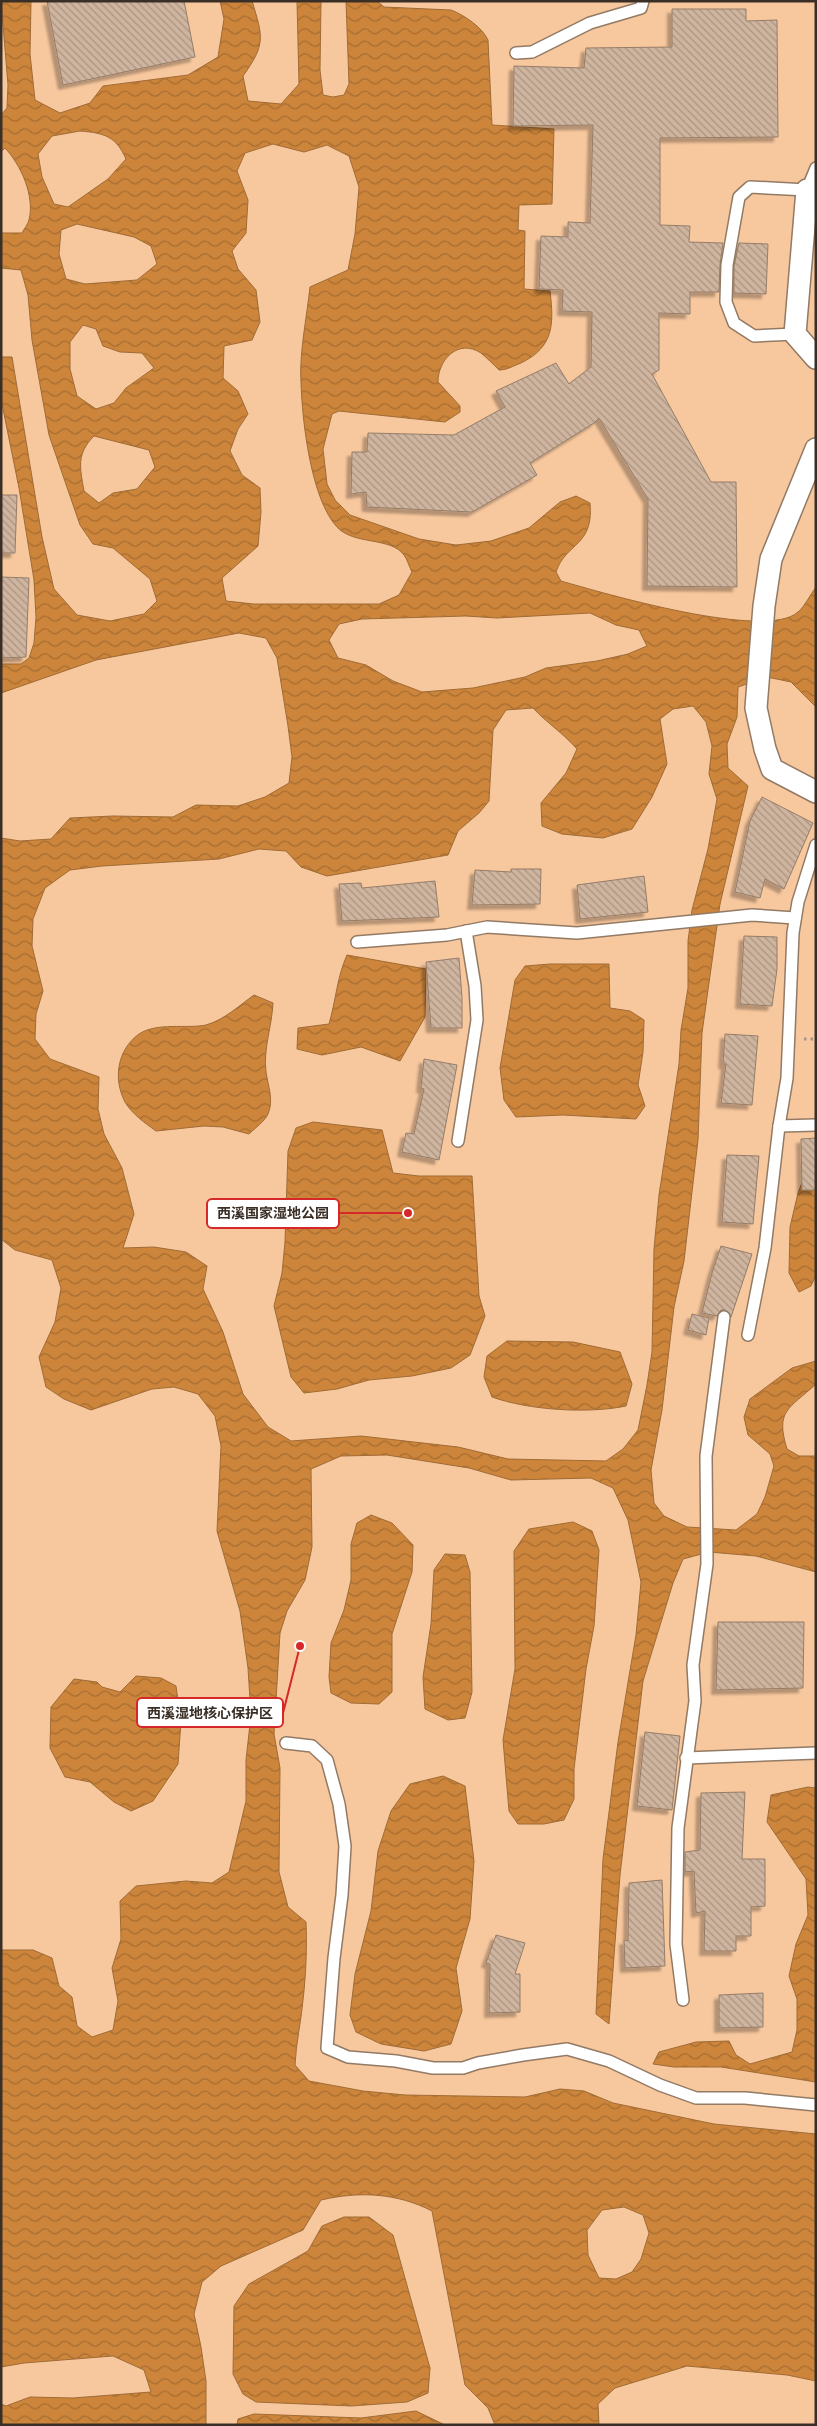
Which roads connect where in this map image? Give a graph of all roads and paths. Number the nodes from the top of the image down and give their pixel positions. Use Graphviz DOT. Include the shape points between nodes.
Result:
graph roads {
  1 [pos="643,1"];
  2 [pos="516,53"];
  3 [pos="816,168"];
  4 [pos="811,190"];
  5 [pos="795,334"];
  6 [pos="816,358"];
  7 [pos="816,449"];
  8 [pos="816,792"];
  9 [pos="816,845"];
  10 [pos="795,918"];
  11 [pos="466,931"];
  12 [pos="357,942"];
  13 [pos="816,1125"];
  14 [pos="779,1126"];
  15 [pos="458,1142"];
  16 [pos="724,1317"];
  17 [pos="748,1335"];
  18 [pos="286,1743"];
  19 [pos="816,1752"];
  20 [pos="686,1758"];
  21 [pos="683,2000"];
  22 [pos="816,2105"];
  1 -- 2 [label="lane" via="641,8 590,22 532,52"];
  3 -- 4 [label="lane"];
  4 -- 5 [label="street"];
  4 -- 5 [label="lane" via="750,187 739,197 728,265 726,302 734,323 754,336"];
  5 -- 6 [label="street"];
  7 -- 8 [label="street" via="771,560 756,708 772,769"];
  9 -- 10 [label="lane"];
  10 -- 11 [label="lane" via="752,915 577,933 487,927"];
  10 -- 14 [label="lane" via="787,1078"];
  11 -- 12 [label="lane" via="447,936"];
  11 -- 15 [label="lane" via="477,1020"];
  13 -- 14 [label="lane"];
  14 -- 17 [label="lane" via="765,1248"];
  16 -- 20 [label="lane" via="706,1456 707,1564 693,1666 695,1701"];
  18 -- 22 [label="lane" via="312,1746 328,1760 339,1804 344,1846 342,1895 327,2048 348,2058 396,2061 434,2068 463,2068 567,2050 610,2061 696,2098 745,2098"];
  19 -- 20 [label="lane"];
  20 -- 21 [label="lane" via="678,1828 676,1944"];
}
